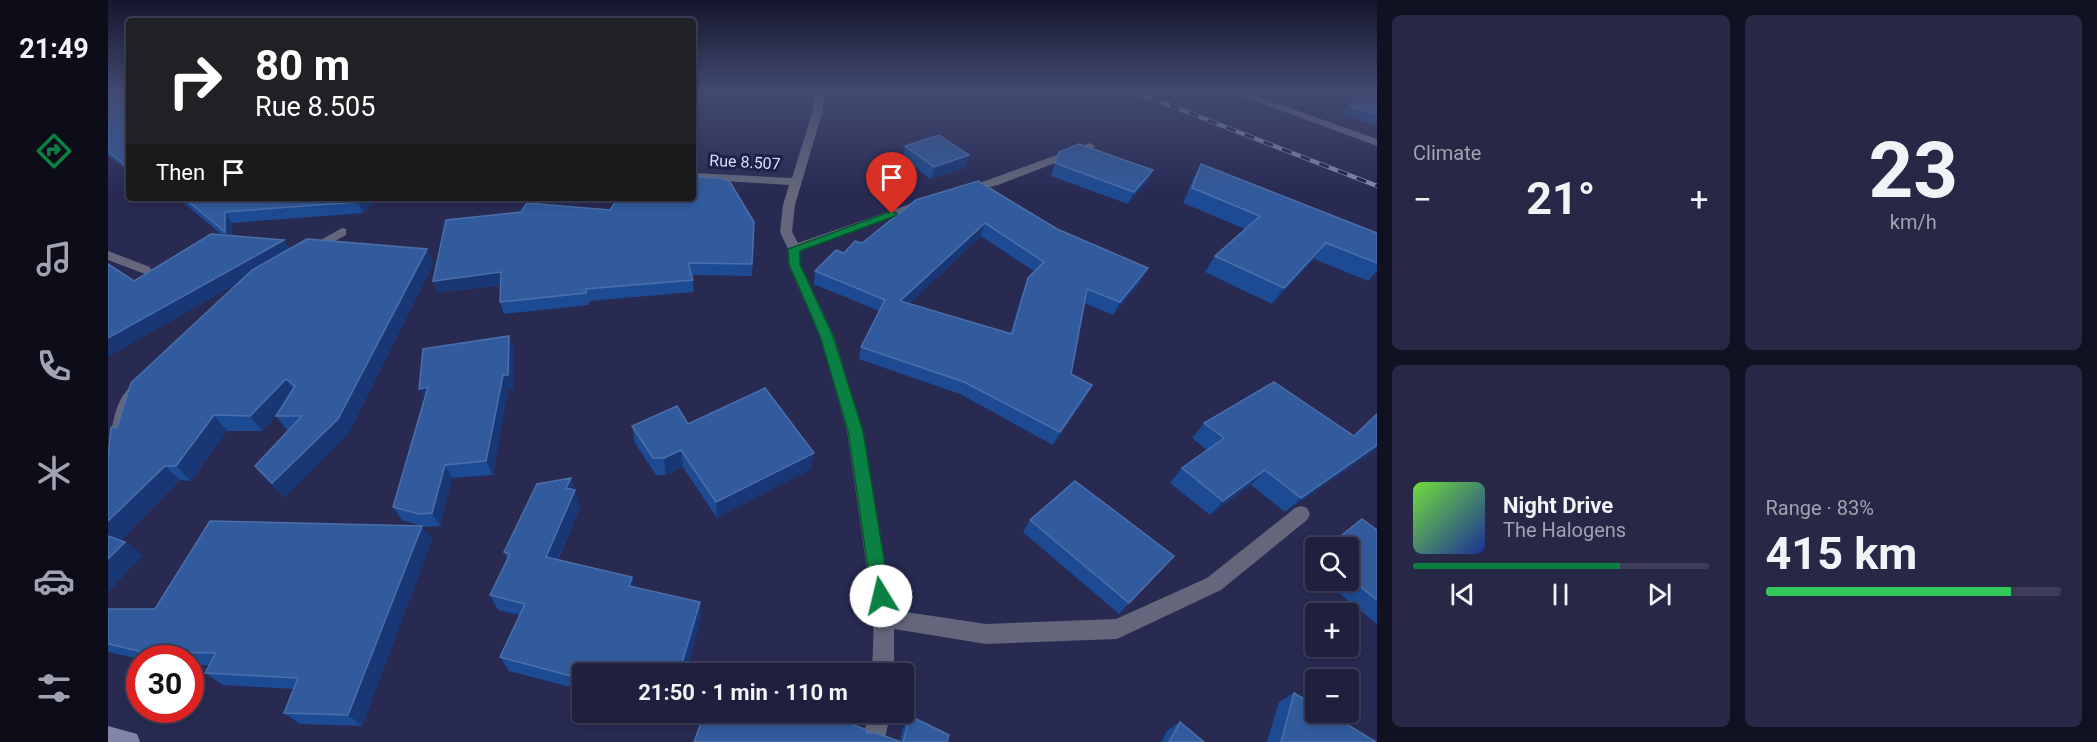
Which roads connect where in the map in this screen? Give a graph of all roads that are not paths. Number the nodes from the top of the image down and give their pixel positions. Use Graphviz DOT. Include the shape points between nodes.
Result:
graph roads {
  1 [pos="814,126"];
  2 [pos="1329,126"];
  3 [pos="1377,143"];
  4 [pos="1090,146"];
  5 [pos="696,176"];
  6 [pos="796,182"];
  7 [pos="955,193"];
  8 [pos="935,199"];
  9 [pos="342,232"];
  10 [pos="794,249"];
  11 [pos="108,255"];
  12 [pos="300,255"];
  13 [pos="145,270"];
  14 [pos="147,376"];
  15 [pos="108,484"];
  16 [pos="1301,514"];
  17 [pos="884,618"];
  18 [pos="883,663"];
  19 [pos="877,723"];
  20 [pos="873,742"];
  1 -- 6 [label="street"];
  2 -- 3 [label="street"];
  4 -- 7 [label="street" via="994,183"];
  5 -- 6 [label="street, Rue 8.507"];
  6 -- 10 [label="street" via="786,232"];
  8 -- 10 [label="street"];
  9 -- 12 [label="street"];
  10 -- 17 [label="street" via="794,264 827,336 855,431"];
  11 -- 13 [label="street"];
  14 -- 15 [label="street" via="119,411 113,477"];
  16 -- 17 [label="street" via="1214,584 1117,629 986,634"];
  17 -- 18 [label="street"];
  19 -- 20 [label="street"];
}
